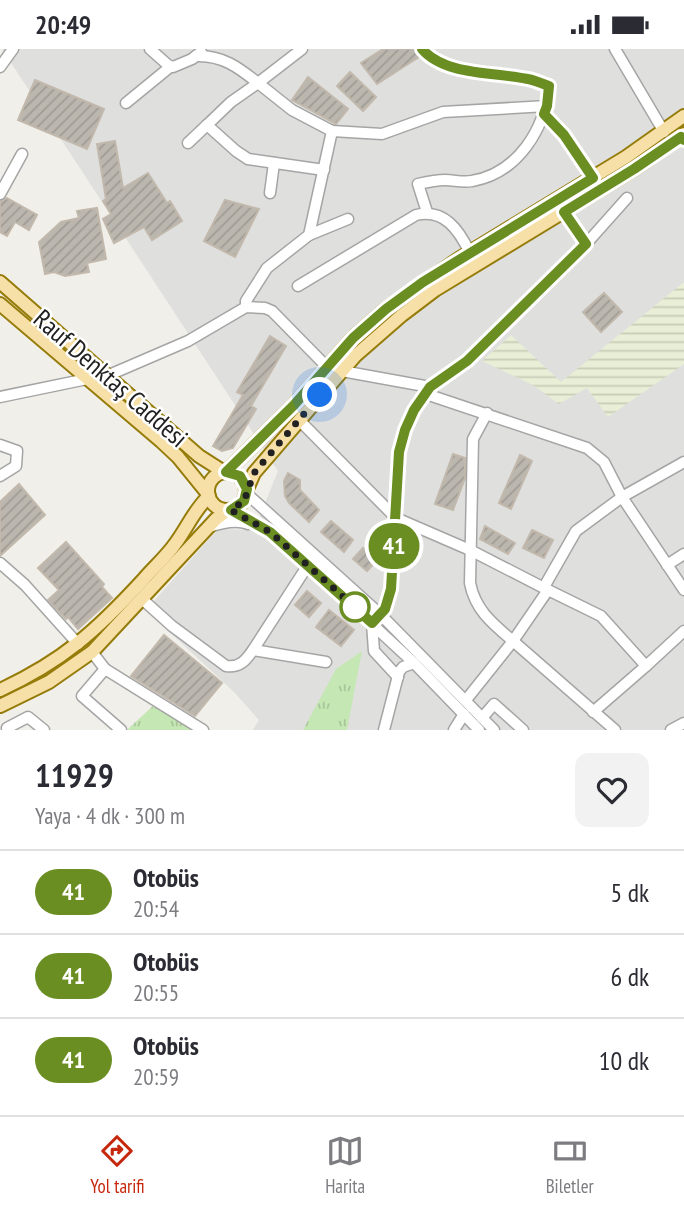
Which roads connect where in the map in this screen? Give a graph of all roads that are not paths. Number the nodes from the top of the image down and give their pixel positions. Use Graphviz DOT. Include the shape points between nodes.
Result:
graph roads {
  1 [pos="13,49"];
  2 [pos="150,49"];
  3 [pos="302,49"];
  4 [pos="422,49"];
  5 [pos="615,49"];
  6 [pos="200,53"];
  7 [pos="0,67"];
  8 [pos="170,67"];
  9 [pos="258,83"];
  10 [pos="126,103"];
  11 [pos="545,110"];
  12 [pos="684,116"];
  13 [pos="207,125"];
  14 [pos="332,131"];
  15 [pos="664,132"];
  16 [pos="683,137"];
  17 [pos="188,143"];
  18 [pos="22,155"];
  19 [pos="274,163"];
  20 [pos="324,170"];
  21 [pos="593,178"];
  22 [pos="270,193"];
  23 [pos="0,194"];
  24 [pos="627,198"];
  25 [pos="427,212"];
  26 [pos="564,212"];
  27 [pos="348,219"];
  28 [pos="309,235"];
  29 [pos="586,244"];
  30 [pos="470,253"];
  31 [pos="0,282"];
  32 [pos="298,286"];
  33 [pos="0,304"];
  34 [pos="246,307"];
  35 [pos="327,367"];
  36 [pos="342,371"];
  37 [pos="109,375"];
  38 [pos="87,379"];
  39 [pos="428,391"];
  40 [pos="0,397"];
  41 [pos="487,413"];
  42 [pos="303,424"];
  43 [pos="0,445"];
  44 [pos="684,462"];
  45 [pos="225,472"];
  46 [pos="0,476"];
  47 [pos="247,491"];
  48 [pos="209,495"];
  49 [pos="622,497"];
  50 [pos="230,510"];
  51 [pos="396,518"];
  52 [pos="208,527"];
  53 [pos="270,532"];
  54 [pos="470,550"];
  55 [pos="684,554"];
  56 [pos="0,563"];
  57 [pos="308,565"];
  58 [pos="667,565"];
  59 [pos="546,588"];
  60 [pos="684,590"];
  61 [pos="142,599"];
  62 [pos="381,615"];
  63 [pos="372,623"];
  64 [pos="684,631"];
  65 [pos="513,641"];
  66 [pos="78,643"];
  67 [pos="253,650"];
  68 [pos="92,652"];
  69 [pos="326,662"];
  70 [pos="414,663"];
  71 [pos="646,666"];
  72 [pos="105,669"];
  73 [pos="398,677"];
  74 [pos="0,690"];
  75 [pos="466,700"];
  76 [pos="0,706"];
  77 [pos="593,712"];
  78 [pos="464,713"];
  79 [pos="482,718"];
  80 [pos="684,723"];
  81 [pos="6,726"];
  82 [pos="44,730"];
  83 [pos="121,730"];
  84 [pos="203,730"];
  85 [pos="384,730"];
  86 [pos="454,730"];
  87 [pos="479,730"];
  88 [pos="494,730"];
  89 [pos="523,730"];
  90 [pos="615,730"];
  91 [pos="671,730"];
  1 -- 7 [label="street"];
  2 -- 8 [label="street"];
  3 -- 9 [label="street"];
  4 -- 11 [label="street" via="443,64 549,86"];
  5 -- 15 [label="street"];
  6 -- 8 [label="street"];
  6 -- 9 [label="street" via="230,63"];
  8 -- 10 [label="street"];
  9 -- 13 [label="street"];
  9 -- 14 [label="street" via="292,110"];
  11 -- 14 [label="street" via="443,112 382,134"];
  11 -- 21 [label="street"];
  11 -- 25 [label="street" via="534,137 519,157 502,169 470,182 418,184"];
  12 -- 15 [label="main road"];
  13 -- 17 [label="street"];
  13 -- 19 [label="street" via="242,155"];
  14 -- 20 [label="street"];
  15 -- 21 [label="main road"];
  16 -- 26 [label="main road"];
  18 -- 23 [label="street"];
  19 -- 20 [label="street"];
  19 -- 22 [label="street"];
  20 -- 28 [label="street"];
  21 -- 30 [label="main road"];
  24 -- 29 [label="street"];
  25 -- 30 [label="street" via="452,224"];
  25 -- 32 [label="street"];
  26 -- 29 [label="street"];
  26 -- 36 [label="main road" via="435,290 373,337"];
  27 -- 28 [label="street"];
  28 -- 34 [label="street" via="267,268"];
  29 -- 39 [label="street" via="467,361"];
  30 -- 35 [label="main road" via="386,309"];
  31 -- 37 [label="main road, Rauf Denktaş Caddesi"];
  33 -- 38 [label="main road, Rauf Denktaş Caddesi"];
  34 -- 35 [label="street" via="272,311"];
  34 -- 37 [label="street" via="188,341"];
  35 -- 45 [label="main road"];
  36 -- 39 [label="street"];
  36 -- 47 [label="main road" via="254,473"];
  37 -- 45 [label="main road, Rauf Denktaş Caddesi" via="199,456"];
  38 -- 40 [label="street"];
  38 -- 48 [label="main road, Rauf Denktaş Caddesi" via="178,457"];
  39 -- 41 [label="street"];
  39 -- 51 [label="street" via="414,410 399,452"];
  41 -- 49 [label="street" via="592,451 609,468"];
  41 -- 54 [label="street" via="473,439"];
  42 -- 51 [label="street"];
  43 -- 46 [label="street" via="17,451 16,466"];
  44 -- 49 [label="street"];
  45 -- 47 [label="main road" via="240,476"];
  45 -- 48 [label="main road" via="212,480"];
  47 -- 50 [label="main road" via="241,505"];
  47 -- 62 [label="street"];
  48 -- 50 [label="main road" via="215,506"];
  48 -- 66 [label="main road" via="175,544"];
  49 -- 58 [label="street"];
  49 -- 59 [label="street" via="576,531"];
  50 -- 52 [label="main road"];
  50 -- 53 [label="street"];
  51 -- 54 [label="street"];
  51 -- 62 [label="street" via="391,589"];
  52 -- 53 [label="street" via="243,522"];
  52 -- 61 [label="main road"];
  53 -- 57 [label="street"];
  54 -- 59 [label="street"];
  54 -- 65 [label="street" via="470,583 476,602"];
  55 -- 58 [label="street"];
  56 -- 66 [label="street"];
  57 -- 63 [label="street"];
  57 -- 67 [label="street"];
  58 -- 60 [label="street"];
  59 -- 65 [label="street"];
  59 -- 71 [label="street" via="601,616"];
  61 -- 67 [label="street" via="226,666 242,664"];
  61 -- 68 [label="main road"];
  62 -- 63 [label="street"];
  62 -- 75 [label="street"];
  63 -- 70 [label="street"];
  63 -- 73 [label="street" via="374,651"];
  64 -- 71 [label="street"];
  65 -- 75 [label="street"];
  65 -- 77 [label="street"];
  66 -- 74 [label="main road" via="49,666"];
  67 -- 69 [label="street"];
  68 -- 72 [label="street"];
  68 -- 76 [label="main road" via="50,682"];
  70 -- 73 [label="street" via="402,667"];
  70 -- 78 [label="street"];
  71 -- 77 [label="street"];
  72 -- 83 [label="street" via="82,697"];
  72 -- 84 [label="street"];
  73 -- 85 [label="street"];
  75 -- 79 [label="street"];
  77 -- 90 [label="street"];
  78 -- 86 [label="street"];
  78 -- 87 [label="street"];
  79 -- 88 [label="street"];
  79 -- 89 [label="street" via="494,704"];
  80 -- 91 [label="street"];
  81 -- 82 [label="street" via="28,717"];
}
